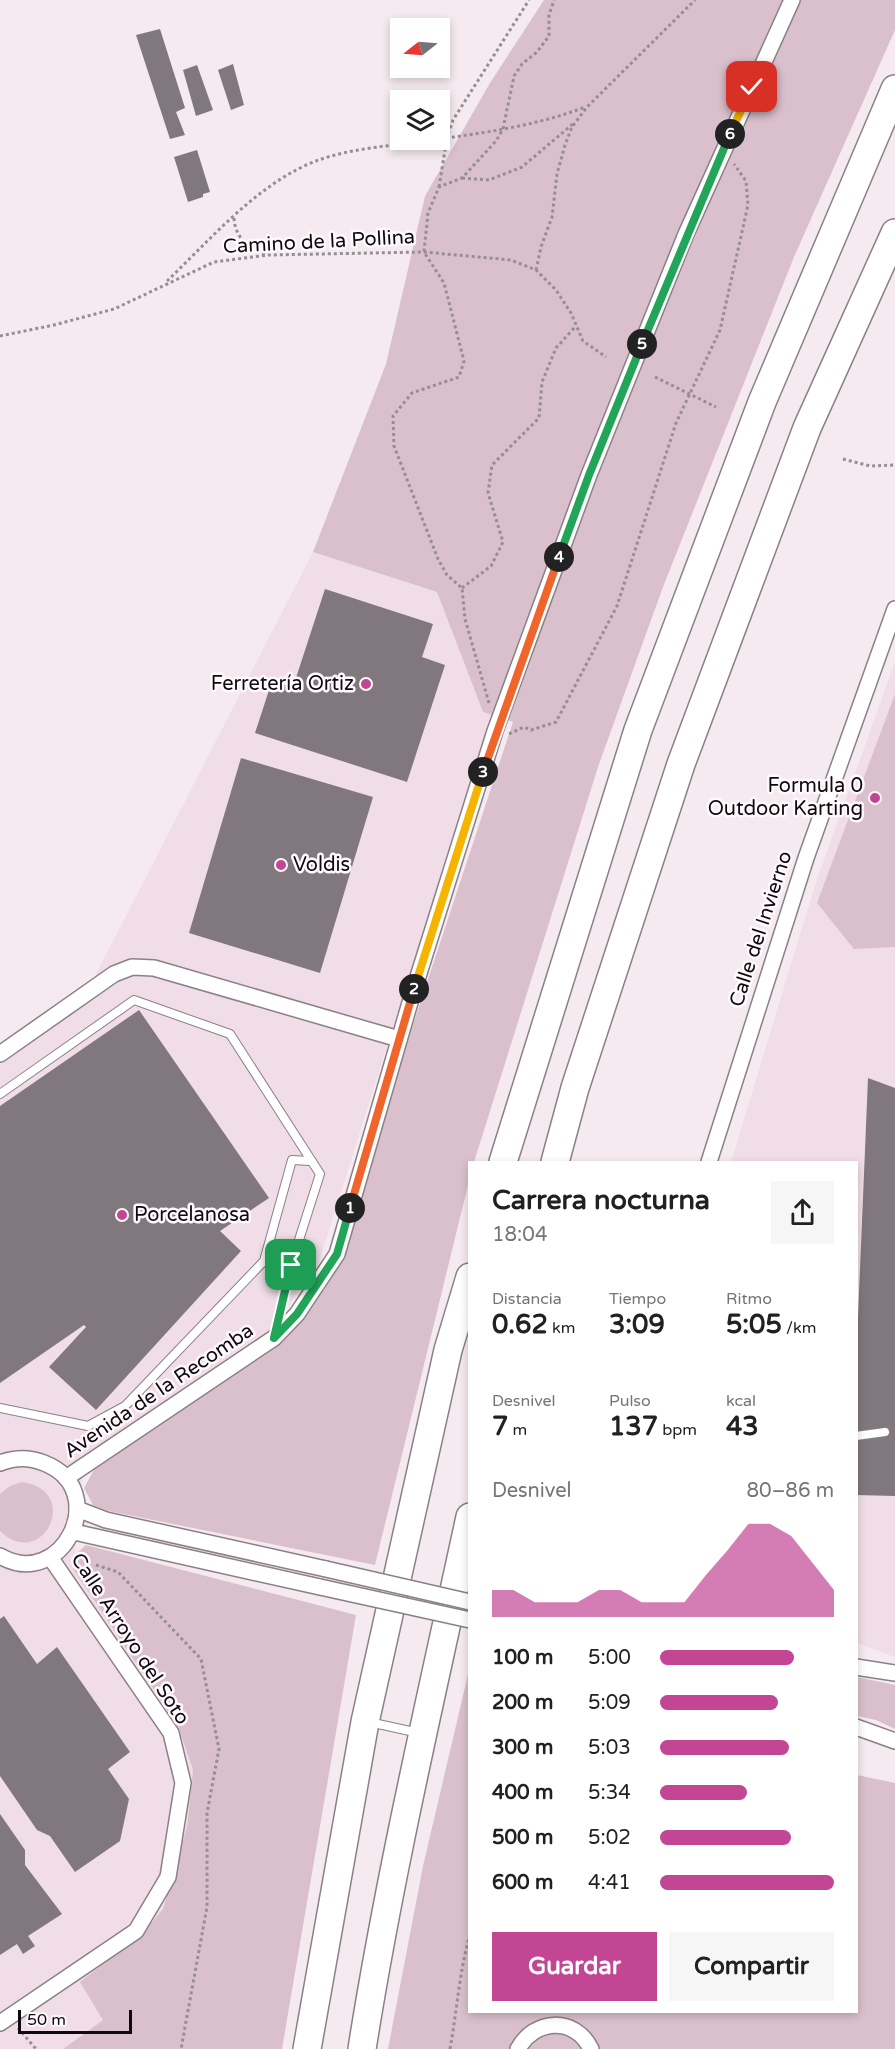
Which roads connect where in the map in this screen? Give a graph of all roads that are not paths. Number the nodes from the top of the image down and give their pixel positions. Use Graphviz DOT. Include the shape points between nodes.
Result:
graph roads {
  1 [pos="792,0"];
  2 [pos="895,89"];
  3 [pos="895,233"];
  4 [pos="895,609"];
  5 [pos="399,1039"];
  6 [pos="0,1054"];
  7 [pos="0,1094"];
  8 [pos="310,1161"];
  9 [pos="503,1161"];
  10 [pos="555,1161"];
  11 [pos="709,1161"];
  12 [pos="468,1284"];
  13 [pos="274,1338"];
  14 [pos="0,1408"];
  15 [pos="885,1432"];
  16 [pos="858,1436"];
  17 [pos="0,1463"];
  18 [pos="66,1478"];
  19 [pos="77,1509"];
  20 [pos="468,1526"];
  21 [pos="74,1532"];
  22 [pos="0,1556"];
  23 [pos="50,1557"];
  24 [pos="468,1602"];
  25 [pos="468,1620"];
  26 [pos="858,1667"];
  27 [pos="895,1673"];
  28 [pos="365,1722"];
  29 [pos="858,1727"];
  30 [pos="423,1734"];
  31 [pos="895,1741"];
  32 [pos="552,2018"];
  33 [pos="4,2020"];
  34 [pos="308,2049"];
  35 [pos="362,2049"];
  36 [pos="518,2049"];
  37 [pos="591,2049"];
  1 -- 5 [label="street, Avenida de la Recomba" via="722,152 589,475 500,720"];
  2 -- 9 [label="highway" via="762,402 638,730"];
  3 -- 10 [label="highway" via="807,428 681,764 575,1088"];
  4 -- 11 [label="street, Calle del Invierno" via="803,868"];
  5 -- 6 [label="street" via="154,968 132,967 114,974"];
  5 -- 13 [label="street, Avenida de la Recomba" via="337,1254 297,1314"];
  7 -- 8 [label="lane" via="134,1000 230,1034"];
  8 -- 13 [label="lane" via="320,1174 291,1265"];
  8 -- 14 [label="lane" via="292,1160 264,1261 125,1406 88,1426"];
  12 -- 28 [label="highway" via="448,1350"];
  13 -- 18 [label="street, Avenida de la Recomba"];
  15 -- 16 [label="lane"];
  17 -- 18 [label="street" via="31,1458"];
  18 -- 19 [label="street"];
  19 -- 21 [label="street"];
  19 -- 24 [label="street, bridge" via="106,1520"];
  20 -- 30 [label="highway"];
  21 -- 23 [label="street"];
  21 -- 25 [label="street, bridge"];
  22 -- 23 [label="street" via="20,1563 36,1563"];
  23 -- 33 [label="street, Calle Arroyo del Soto" via="171,1733 183,1783 168,1877 136,1931"];
  26 -- 27 [label="street"];
  28 -- 30 [label="lane"];
  28 -- 34 [label="highway"];
  29 -- 31 [label="street"];
  30 -- 35 [label="highway"];
  32 -- 36 [label="street" via="529,2034"];
  32 -- 37 [label="street" via="581,2035"];
}
